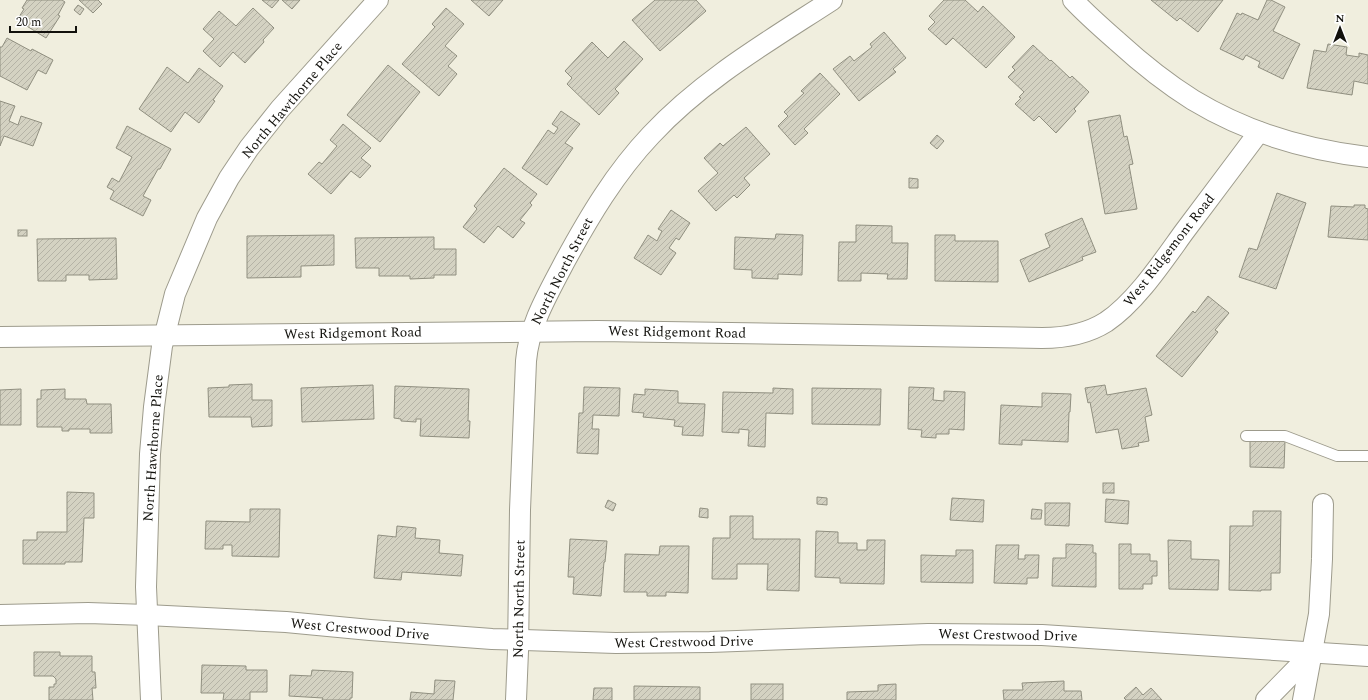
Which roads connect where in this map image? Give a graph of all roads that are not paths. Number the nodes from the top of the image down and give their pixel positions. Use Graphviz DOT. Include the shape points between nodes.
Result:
graph roads {
  1 [pos="378,0"];
  2 [pos="832,0"];
  3 [pos="1073,0"];
  4 [pos="1259,132"];
  5 [pos="1368,157"];
  6 [pos="531,332"];
  7 [pos="164,335"];
  8 [pos="0,337"];
  9 [pos="1246,436"];
  10 [pos="1368,456"];
  11 [pos="1323,504"];
  12 [pos="0,615"];
  13 [pos="147,615"];
  14 [pos="518,640"];
  15 [pos="1312,653"];
  16 [pos="1368,656"];
  17 [pos="151,700"];
  18 [pos="516,700"];
  19 [pos="1266,700"];
  20 [pos="1303,700"];
  1 -- 7 [label="street, North Hawthorne Place" via="280,109 234,170 197,238 175,294"];
  2 -- 6 [label="street, North North Street" via="725,71 650,136 612,182 589,217 545,299"];
  3 -- 4 [label="street" via="1130,53 1168,83 1218,114"];
  4 -- 5 [label="street" via="1322,150"];
  4 -- 6 [label="street, West Ridgemont Road" via="1159,267 1129,302 1106,322 1079,334 1042,338"];
  6 -- 7 [label="street, West Ridgemont Road"];
  6 -- 14 [label="street, North North Street" via="526,361 521,478"];
  7 -- 8 [label="street, West Ridgemont Road"];
  7 -- 13 [label="street, North Hawthorne Place" via="150,454"];
  9 -- 10 [label="lane" via="1285,436 1337,456"];
  11 -- 15 [label="street" via="1320,597"];
  12 -- 13 [label="street, West Crestwood Drive"];
  13 -- 14 [label="street, West Crestwood Drive" via="286,622"];
  13 -- 17 [label="street, North Hawthorne Place"];
  14 -- 15 [label="street, West Crestwood Drive" via="662,644 887,635 987,634 1106,638"];
  14 -- 18 [label="street, North North Street"];
  15 -- 16 [label="street, West Crestwood Drive"];
  15 -- 19 [label="street"];
  15 -- 20 [label="street"];
}
